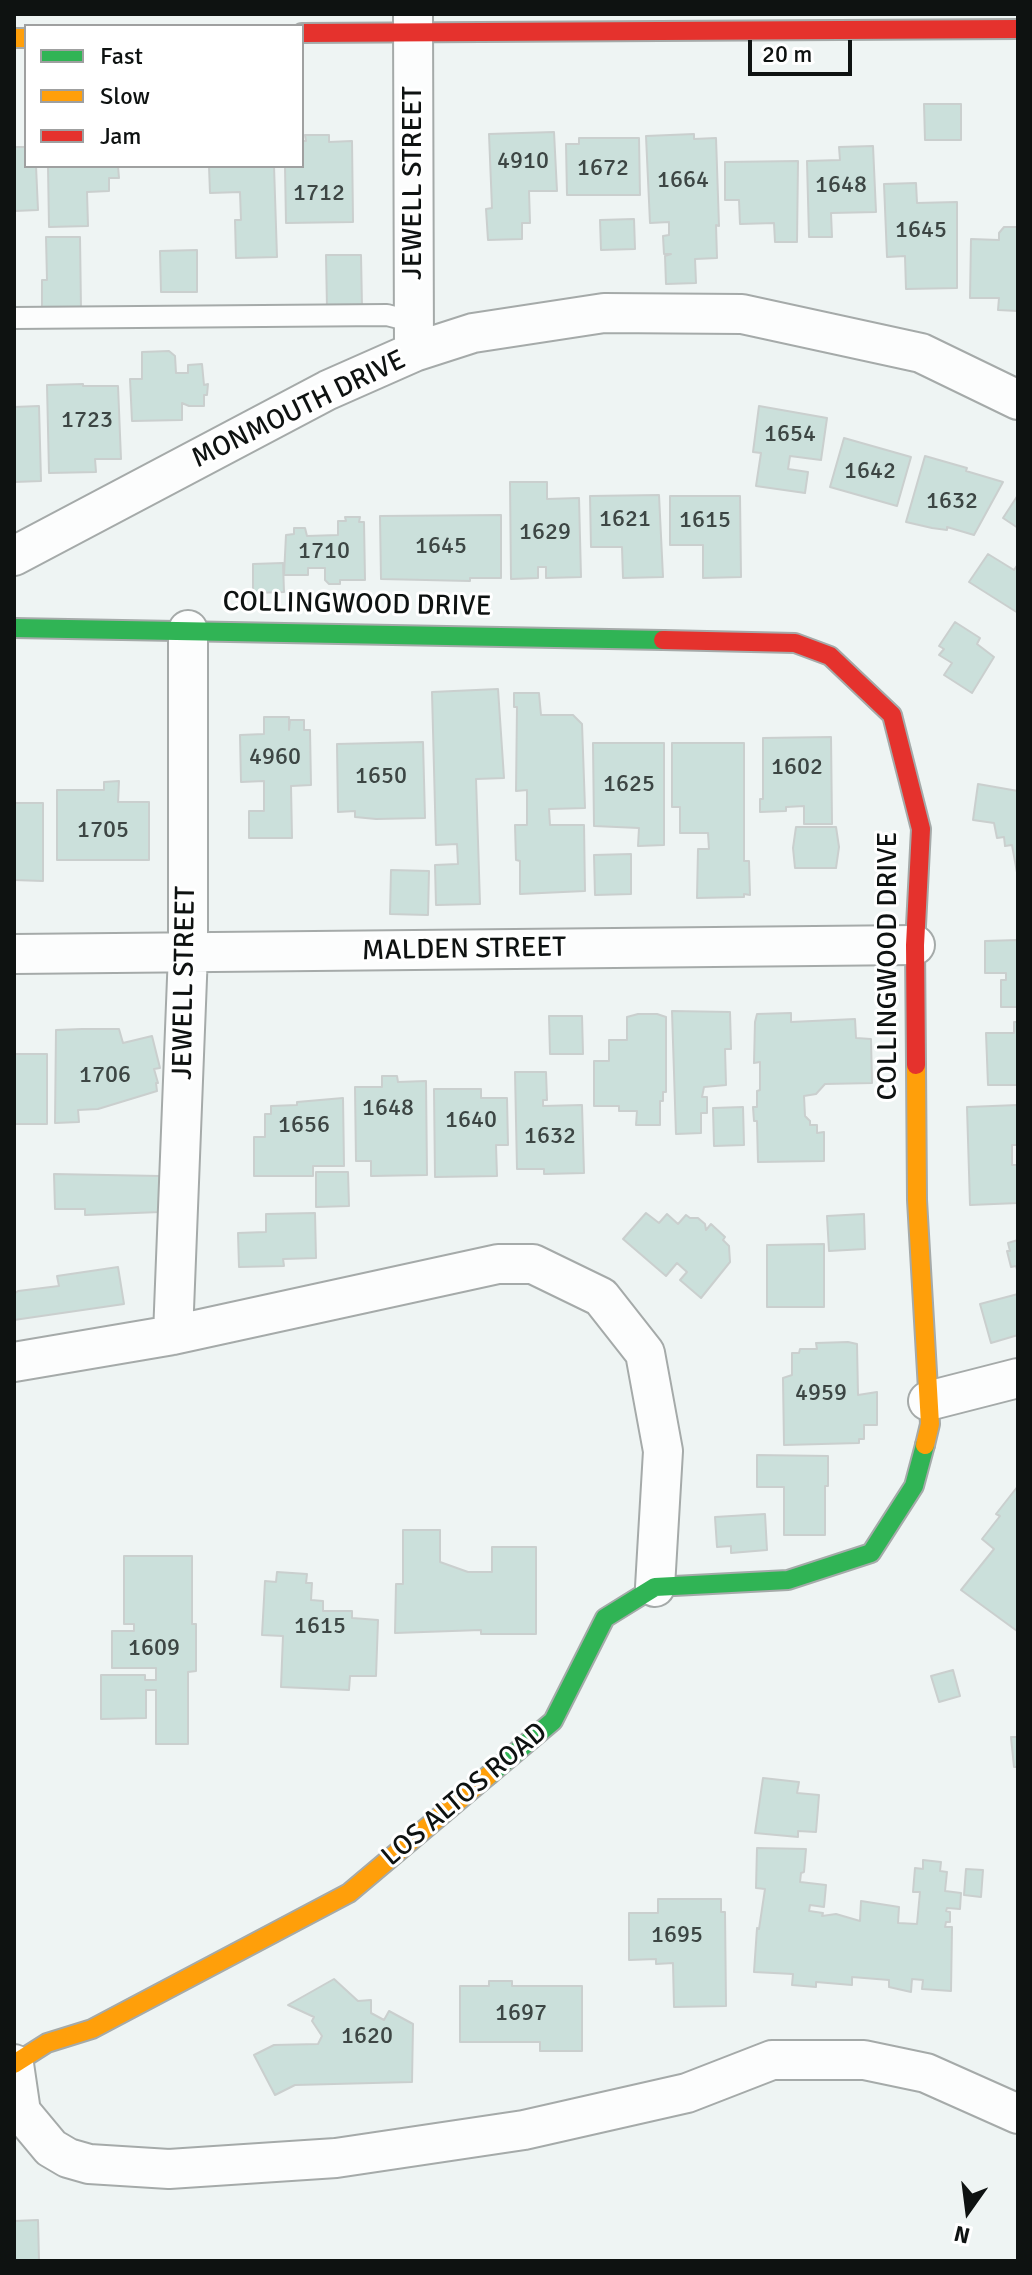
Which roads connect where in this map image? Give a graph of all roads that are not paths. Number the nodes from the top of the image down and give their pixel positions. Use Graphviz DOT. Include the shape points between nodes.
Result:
graph roads {
  1 [pos="414,23"];
  2 [pos="1018,29"];
  3 [pos="304,33"];
  4 [pos="14,318"];
  5 [pos="414,337"];
  6 [pos="1018,400"];
  7 [pos="14,556"];
  8 [pos="14,628"];
  9 [pos="188,630"];
  10 [pos="915,945"];
  11 [pos="188,953"];
  12 [pos="14,954"];
  13 [pos="173,1335"];
  14 [pos="14,1362"];
  15 [pos="1018,1378"];
  16 [pos="928,1401"];
  17 [pos="655,1587"];
  18 [pos="14,2064"];
  19 [pos="1018,2114"];
  1 -- 2 [label="street"];
  1 -- 3 [label="street"];
  1 -- 5 [label="street, JEWELL STREET"];
  4 -- 5 [label="lane" via="387,315"];
  5 -- 6 [label="street, MONMOUTH DRIVE" via="604,313 742,314 921,353"];
  5 -- 7 [label="street, MONMOUTH DRIVE" via="328,390"];
  8 -- 9 [label="street, COLLINGWOOD DRIVE"];
  9 -- 10 [label="street, COLLINGWOOD DRIVE" via="795,643 830,656 892,715 921,829"];
  9 -- 11 [label="street, JEWELL STREET"];
  10 -- 11 [label="street, MALDEN STREET"];
  10 -- 16 [label="street, COLLINGWOOD DRIVE" via="917,1200"];
  11 -- 12 [label="street, MALDEN STREET"];
  11 -- 13 [label="street, JEWELL STREET"];
  13 -- 14 [label="street"];
  13 -- 17 [label="street" via="498,1264 533,1264 601,1297 645,1353 663,1451"];
  15 -- 16 [label="street"];
  16 -- 17 [label="street, COLLINGWOOD DRIVE" via="930,1424 914,1486 871,1553 788,1580"];
  17 -- 18 [label="street, LOS ALTOS ROAD" via="605,1618 553,1721 349,1893 92,2029 47,2043"];
  18 -- 19 [label="street, LOS ALTOS ROAD" via="21,2112 51,2148 89,2164 169,2169 336,2158 524,2130 687,2093 772,2060 864,2060 926,2073"];
}
